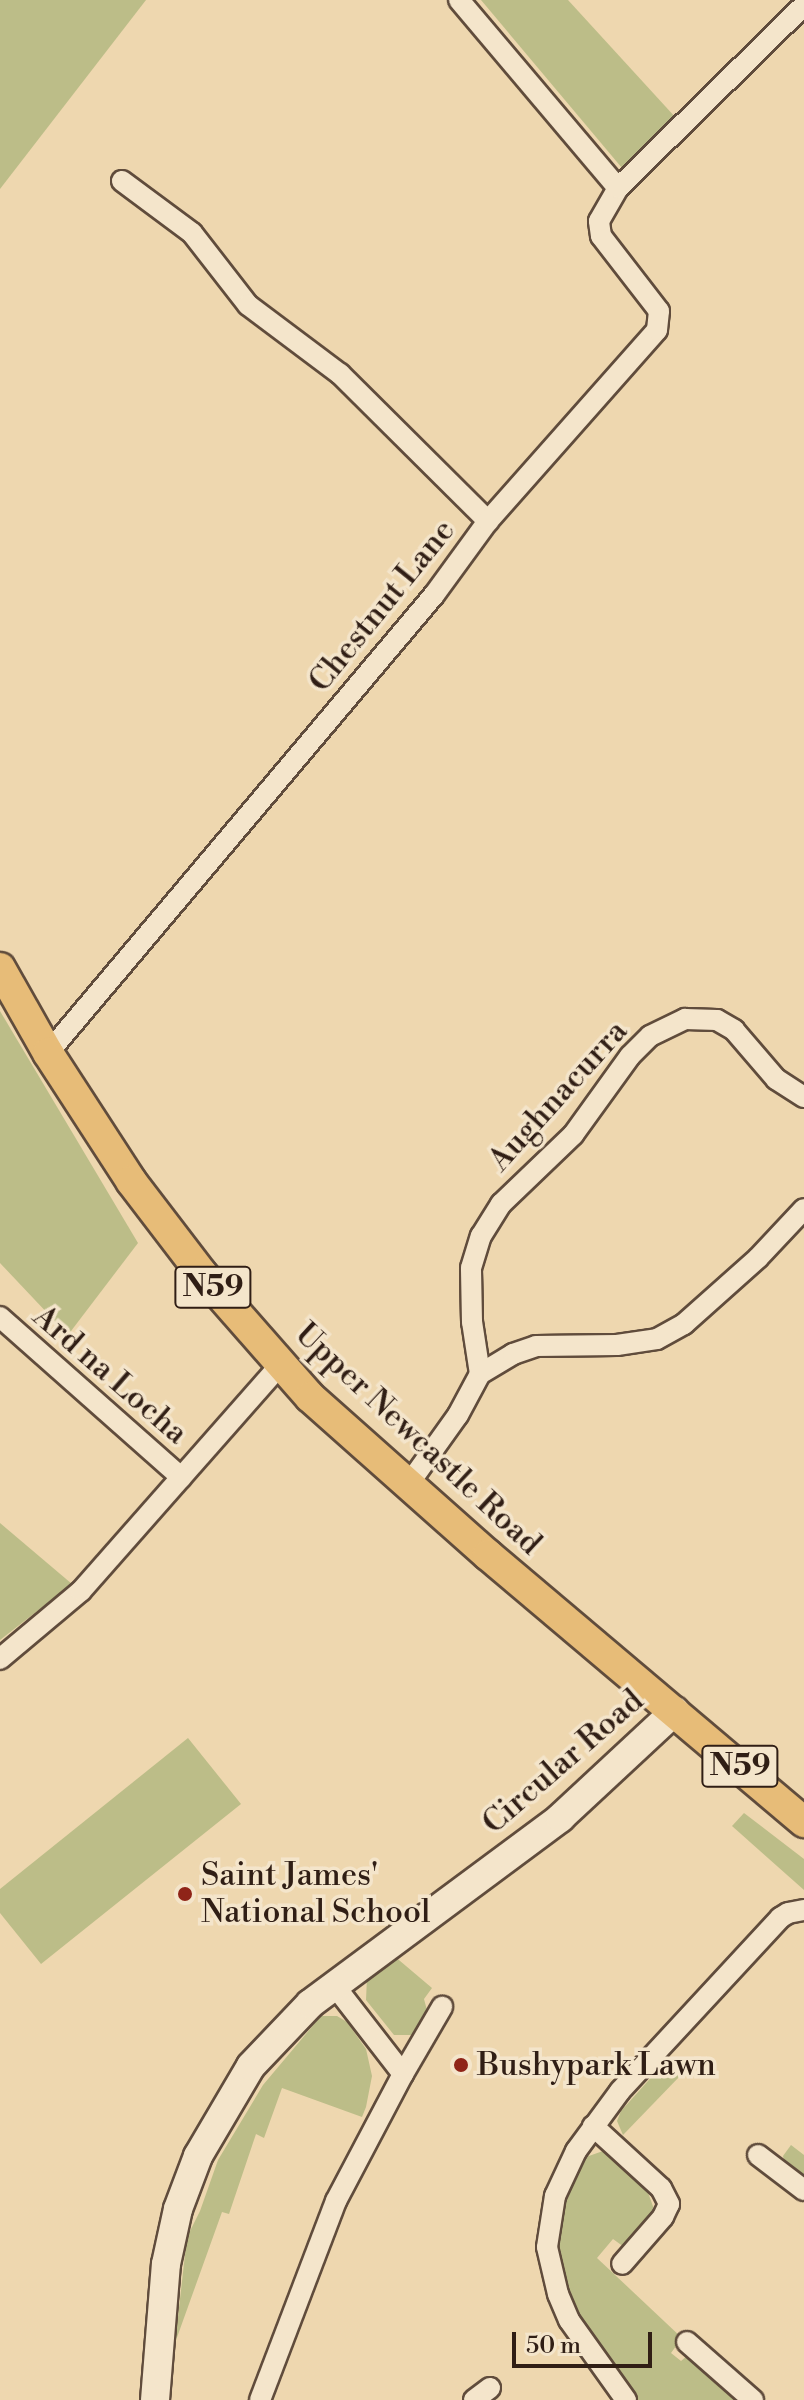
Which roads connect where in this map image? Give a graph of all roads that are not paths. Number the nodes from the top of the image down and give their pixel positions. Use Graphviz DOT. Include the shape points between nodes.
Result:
graph roads {
  1 [pos="459,0"];
  2 [pos="804,5"];
  3 [pos="122,181"];
  4 [pos="618,188"];
  5 [pos="488,521"];
  6 [pos="0,968"];
  7 [pos="48,1053"];
  8 [pos="804,1097"];
  9 [pos="804,1209"];
  10 [pos="0,1317"];
  11 [pos="280,1365"];
  12 [pos="480,1374"];
  13 [pos="181,1477"];
  14 [pos="408,1485"];
  15 [pos="0,1659"];
  16 [pos="675,1711"];
  17 [pos="804,1822"];
  18 [pos="804,1910"];
  19 [pos="334,1985"];
  20 [pos="442,2007"];
  21 [pos="403,2074"];
  22 [pos="593,2126"];
  23 [pos="758,2155"];
  24 [pos="804,2190"];
  25 [pos="622,2264"];
  26 [pos="687,2342"];
  27 [pos="155,2400"];
  28 [pos="260,2400"];
  29 [pos="626,2400"];
  30 [pos="753,2400"];
  1 -- 4 [label="street"];
  2 -- 4 [label="street, Chestnut Lane"];
  3 -- 5 [label="street" via="192,233 248,305 340,374"];
  4 -- 5 [label="street, Chestnut Lane" via="599,221 601,236 659,311 657,330"];
  5 -- 7 [label="street, Chestnut Lane" via="434,595"];
  6 -- 7 [label="main road, Upper Newcastle Road / N59"];
  7 -- 11 [label="main road, Upper Newcastle Road / N59" via="131,1181"];
  8 -- 12 [label="street, Aughnacurra" via="776,1079 734,1030 717,1020 685,1019 650,1036 573,1135 501,1204 481,1236 471,1268"];
  9 -- 12 [label="street" via="684,1324 657,1339 536,1346"];
  10 -- 13 [label="street, Ard na Locha"];
  11 -- 13 [label="street, Ard na Locha"];
  11 -- 14 [label="main road, Upper Newcastle Road / N59"];
  12 -- 14 [label="street"];
  13 -- 15 [label="street, Ard na Locha" via="81,1591"];
  14 -- 16 [label="main road, Upper Newcastle Road / N59"];
  16 -- 17 [label="main road, Upper Newcastle Road / N59"];
  16 -- 19 [label="street, Circular Road" via="560,1818"];
  18 -- 22 [label="street" via="780,1918"];
  19 -- 21 [label="street"];
  19 -- 27 [label="street, Circular Road" via="291,2021 251,2066 193,2167 167,2253"];
  20 -- 21 [label="street"];
  21 -- 28 [label="street" via="326,2224"];
  22 -- 25 [label="street" via="661,2188 669,2204"];
  22 -- 29 [label="street" via="555,2196 548,2225 549,2259 569,2320"];
  23 -- 24 [label="street"];
  26 -- 30 [label="street"];
}
